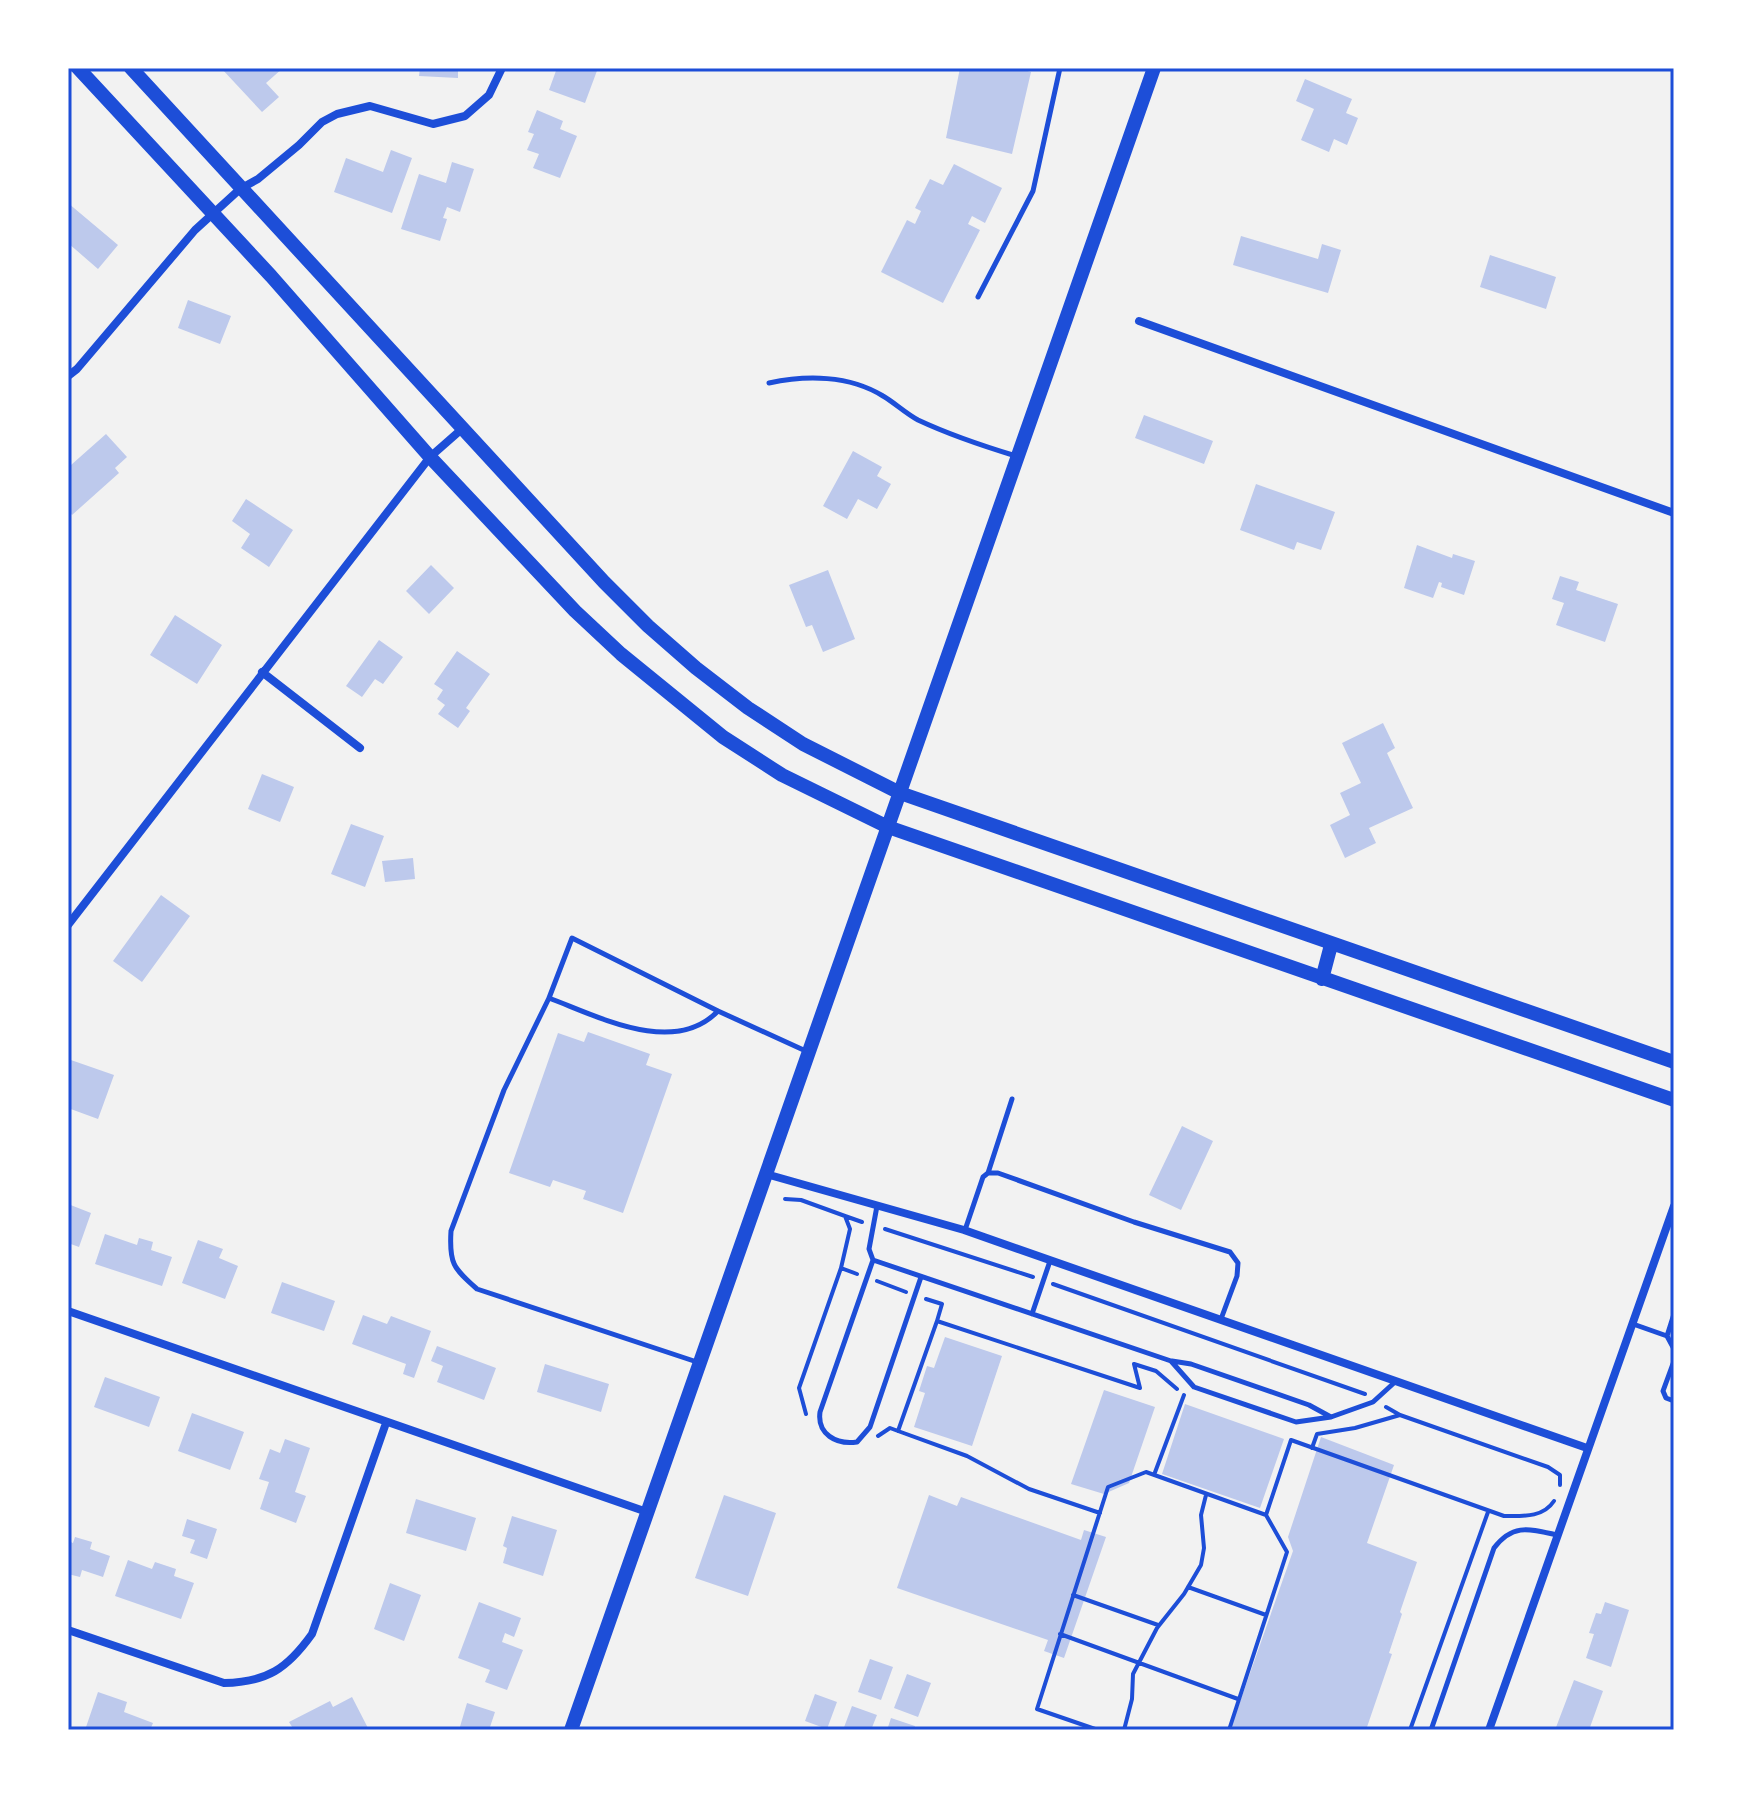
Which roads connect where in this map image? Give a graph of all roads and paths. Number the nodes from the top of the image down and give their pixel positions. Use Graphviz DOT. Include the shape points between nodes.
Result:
graph roads {
  1 [pos="78,68"];
  2 [pos="131,68"];
  3 [pos="502,68"];
  4 [pos="1060,68"];
  5 [pos="1149,69"];
  6 [pos="240,189"];
  7 [pos="214,214"];
  8 [pos="978,297"];
  9 [pos="1139,321"];
  10 [pos="68,376"];
  11 [pos="769,383"];
  12 [pos="463,428"];
  13 [pos="1017,456"];
  14 [pos="430,457"];
  15 [pos="1674,513"];
  16 [pos="262,672"];
  17 [pos="360,748"];
  18 [pos="900,793"];
  19 [pos="888,827"];
  20 [pos="68,925"];
  21 [pos="1331,945"];
  22 [pos="1322,979"];
  23 [pos="549,998"];
  24 [pos="718,1011"];
  25 [pos="809,1052"];
  26 [pos="1674,1062"];
  27 [pos="1012,1099"];
  28 [pos="1674,1100"];
  29 [pos="988,1173"];
  30 [pos="766,1174"];
  31 [pos="785,1199"];
  32 [pos="877,1206"];
  33 [pos="1674,1206"];
  34 [pos="845,1216"];
  35 [pos="873,1226"];
  36 [pos="964,1230"];
  37 [pos="873,1260"];
  38 [pos="1050,1261"];
  39 [pos="841,1268"];
  40 [pos="921,1277"];
  41 [pos="1043,1281"];
  42 [pos="68,1311"];
  43 [pos="1032,1314"];
  44 [pos="1674,1314"];
  45 [pos="1221,1321"];
  46 [pos="1632,1324"];
  47 [pos="1667,1336"];
  48 [pos="1674,1349"];
  49 [pos="1171,1361"];
  50 [pos="1674,1361"];
  51 [pos="701,1363"];
  52 [pos="1395,1381"];
  53 [pos="1375,1400"];
  54 [pos="1674,1401"];
  55 [pos="1400,1415"];
  56 [pos="1331,1417"];
  57 [pos="386,1423"];
  58 [pos="890,1428"];
  59 [pos="898,1431"];
  60 [pos="1312,1448"];
  61 [pos="1587,1448"];
  62 [pos="1154,1475"];
  63 [pos="1206,1493"];
  64 [pos="647,1512"];
  65 [pos="1488,1512"];
  66 [pos="1100,1513"];
  67 [pos="1266,1515"];
  68 [pos="1557,1535"];
  69 [pos="1188,1587"];
  70 [pos="1073,1595"];
  71 [pos="1266,1615"];
  72 [pos="1159,1625"];
  73 [pos="68,1630"];
  74 [pos="1060,1634"];
  75 [pos="1139,1663"];
  76 [pos="1239,1699"];
  77 [pos="571,1730"];
  78 [pos="1098,1730"];
  79 [pos="1124,1730"];
  80 [pos="1229,1730"];
  81 [pos="1410,1730"];
  82 [pos="1431,1730"];
  83 [pos="1489,1730"];
  1 -- 7 [label="main road"];
  2 -- 6 [label="main road"];
  3 -- 6 [label="street" via="489,95 465,116 433,124 370,106 337,114"];
  4 -- 8 [label="lane" via="1033,191"];
  5 -- 13 [label="main road"];
  6 -- 7 [label="street"];
  6 -- 12 [label="main road"];
  7 -- 10 [label="street"];
  7 -- 14 [label="main road"];
  9 -- 15 [label="street"];
  11 -- 13 [label="lane" via="837,379 880,394 916,419"];
  12 -- 14 [label="street"];
  12 -- 18 [label="main road" via="604,582 696,668 803,744"];
  13 -- 18 [label="main road"];
  14 -- 16 [label="street"];
  14 -- 19 [label="main road" via="575,611 664,691 782,775"];
  16 -- 17 [label="street"];
  16 -- 20 [label="street"];
  18 -- 19 [label="main road"];
  18 -- 21 [label="main road"];
  19 -- 22 [label="main road"];
  19 -- 25 [label="main road"];
  21 -- 22 [label="main road"];
  21 -- 26 [label="main road"];
  22 -- 28 [label="main road"];
  23 -- 24 [label="lane" via="638,1030 665,1033 708,1022"];
  23 -- 24 [label="lane" via="572,938"];
  23 -- 51 [label="lane" via="498,1104 451,1231 450,1256 457,1271 477,1289"];
  24 -- 25 [label="lane"];
  25 -- 30 [label="main road"];
  27 -- 29 [label="lane"];
  29 -- 36 [label="lane"];
  29 -- 45 [label="lane" via="1230,1252 1238,1263 1237,1276"];
  30 -- 32 [label="street"];
  30 -- 51 [label="main road"];
  31 -- 34 [label="path"];
  32 -- 35 [label="lane"];
  32 -- 36 [label="street"];
  33 -- 46 [label="street"];
  34 -- 35 [label="path"];
  34 -- 39 [label="path" via="850,1229"];
  35 -- 37 [label="lane"];
  35 -- 41 [label="path"];
  36 -- 38 [label="street"];
  37 -- 40 [label="lane"];
  37 -- 40 [label="lane" via="818,1422 838,1441 857,1442 870,1427"];
  38 -- 41 [label="lane"];
  38 -- 45 [label="street"];
  40 -- 43 [label="lane"];
  41 -- 43 [label="lane"];
  41 -- 53 [label="path" via="1360,1390"];
  42 -- 57 [label="street"];
  43 -- 49 [label="lane"];
  44 -- 47 [label="lane"];
  45 -- 52 [label="street"];
  46 -- 47 [label="lane"];
  46 -- 61 [label="street"];
  47 -- 48 [label="lane"];
  49 -- 56 [label="lane" via="1309,1405"];
  49 -- 56 [label="lane" via="1194,1387 1296,1422"];
  50 -- 54 [label="lane" via="1663,1391"];
  51 -- 64 [label="main road"];
  52 -- 53 [label="lane"];
  52 -- 61 [label="street"];
  53 -- 55 [label="path"];
  53 -- 56 [label="lane"];
  55 -- 60 [label="path" via="1317,1434"];
  55 -- 65 [label="path" via="1560,1475 1549,1509 1529,1516"];
  57 -- 64 [label="street"];
  57 -- 73 [label="street" via="312,1634 296,1656 269,1675 224,1683"];
  58 -- 59 [label="path"];
  59 -- 62 [label="path" via="937,1321 1140,1388 1134,1364 1156,1371 1184,1394"];
  59 -- 66 [label="path" via="967,1456 1029,1489"];
  60 -- 65 [label="path"];
  60 -- 67 [label="path" via="1291,1440"];
  61 -- 68 [label="street"];
  62 -- 63 [label="path"];
  62 -- 66 [label="path" via="1146,1472 1108,1487"];
  63 -- 67 [label="path"];
  63 -- 69 [label="path" via="1201,1565"];
  64 -- 77 [label="main road"];
  65 -- 81 [label="path"];
  66 -- 70 [label="path"];
  67 -- 71 [label="path" via="1287,1552"];
  68 -- 82 [label="lane" via="1519,1529 1503,1535 1494,1548"];
  68 -- 83 [label="street"];
  69 -- 71 [label="path"];
  69 -- 72 [label="path"];
  70 -- 72 [label="path"];
  70 -- 74 [label="path"];
  71 -- 76 [label="path"];
  72 -- 75 [label="path"];
  74 -- 75 [label="path"];
  74 -- 78 [label="path" via="1037,1709"];
  75 -- 76 [label="path"];
  75 -- 79 [label="path"];
  76 -- 80 [label="path"];
}
